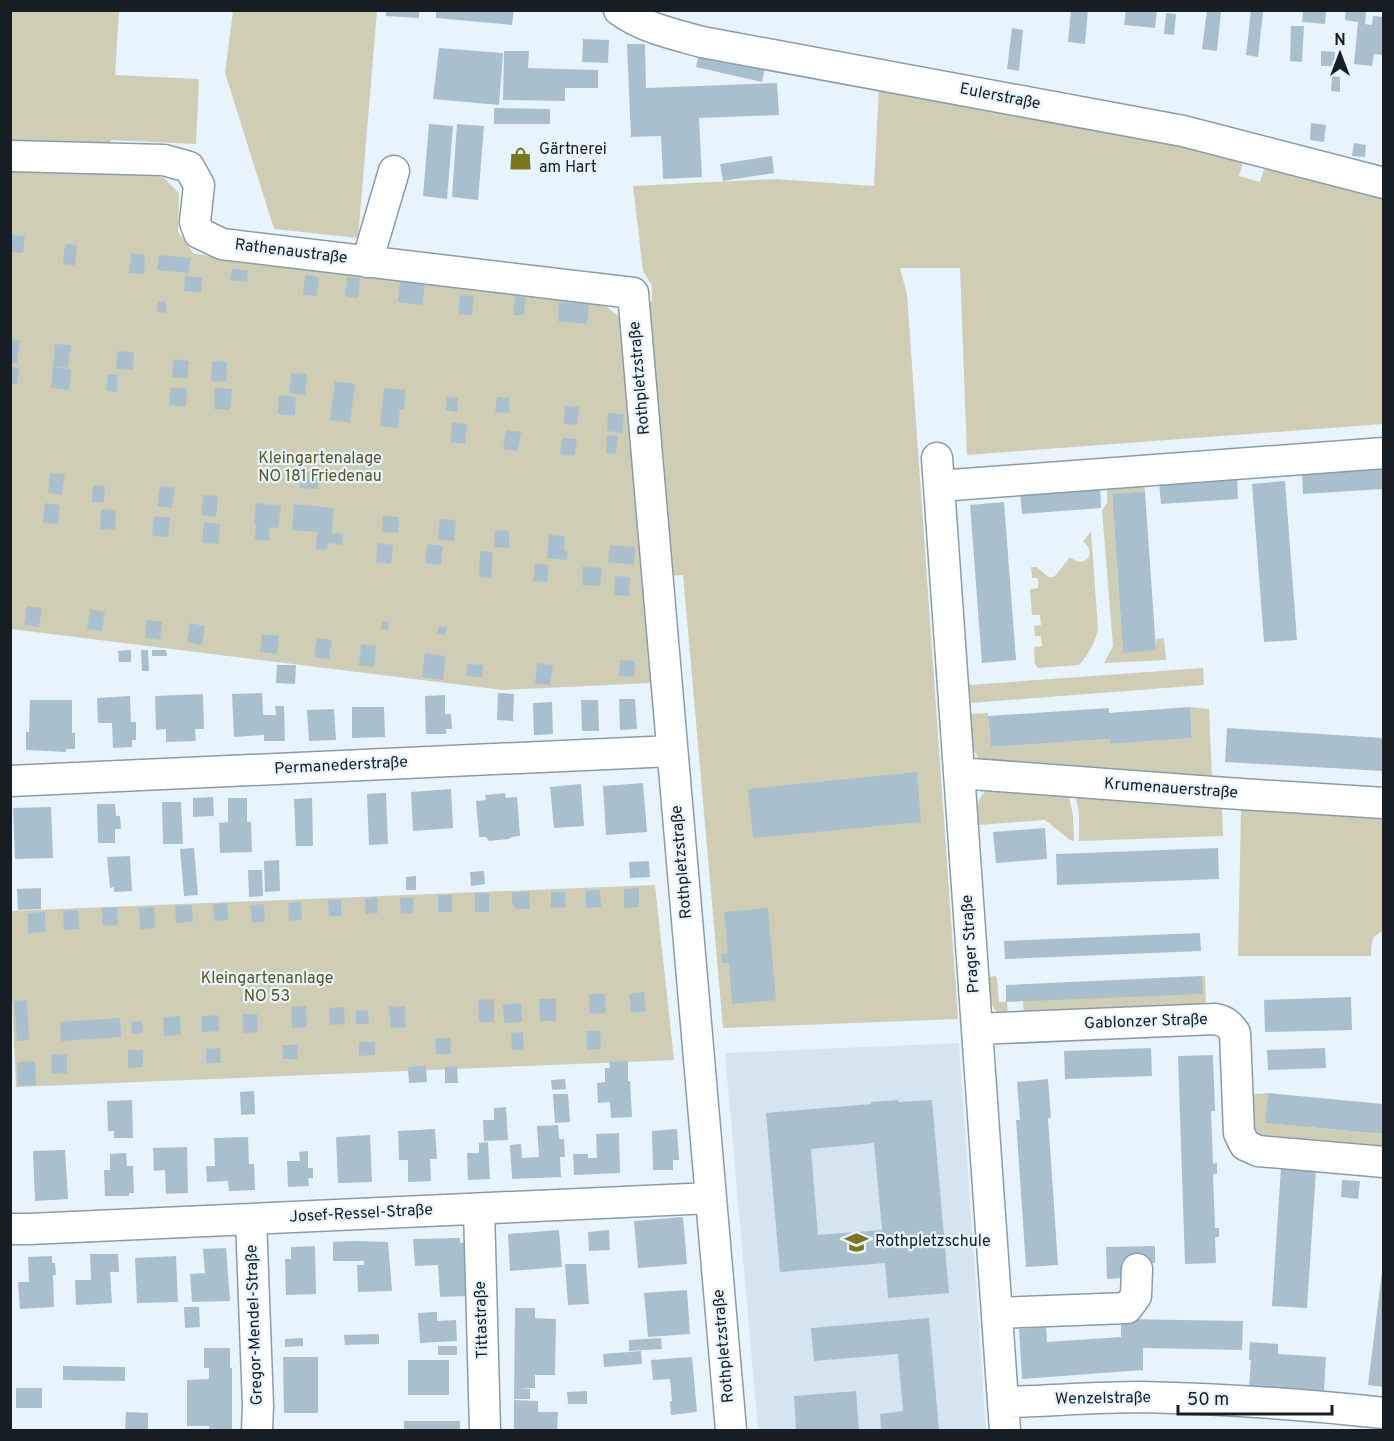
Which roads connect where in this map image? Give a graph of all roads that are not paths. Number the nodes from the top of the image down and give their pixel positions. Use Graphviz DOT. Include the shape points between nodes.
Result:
graph roads {
  1 [pos="619,10"];
  2 [pos="10,156"];
  3 [pos="394,171"];
  4 [pos="1383,183"];
  5 [pos="367,262"];
  6 [pos="633,293"];
  7 [pos="1383,453"];
  8 [pos="672,751"];
  9 [pos="959,772"];
  10 [pos="10,781"];
  11 [pos="1383,803"];
  12 [pos="977,1029"];
  13 [pos="1383,1162"];
  14 [pos="711,1198"];
  15 [pos="479,1209"];
  16 [pos="251,1219"];
  17 [pos="10,1229"];
  18 [pos="1137,1269"];
  19 [pos="997,1313"];
  20 [pos="1383,1413"];
  21 [pos="1004,1417"];
  22 [pos="257,1431"];
  23 [pos="485,1431"];
  24 [pos="731,1431"];
  1 -- 4 [label="street, Eulerstraße" via="658,30 702,42 1183,131"];
  2 -- 5 [label="street, Rathenaustraße" via="164,159 189,167 199,185 195,222 199,233 222,244"];
  3 -- 5 [label="street"];
  5 -- 6 [label="street, Rathenaustraße"];
  6 -- 8 [label="street, Rothpletzstraße"];
  7 -- 9 [label="street, Prager Straße" via="938,472"];
  8 -- 10 [label="street, Permanederstraße"];
  8 -- 14 [label="street, Rothpletzstraße"];
  9 -- 11 [label="street, Krumenauerstraße"];
  9 -- 12 [label="street, Prager Straße"];
  12 -- 13 [label="street, Gablonzer Straße" via="1223,1021 1234,1033 1239,1133 1245,1146 1258,1151"];
  12 -- 19 [label="street, Prager Straße"];
  14 -- 15 [label="street, Josef-Ressel-Straße"];
  14 -- 24 [label="street, Rothpletzstraße" via="734,1310"];
  15 -- 16 [label="street, Josef-Ressel-Straße"];
  15 -- 23 [label="street, Tittastraße"];
  16 -- 17 [label="street, Josef-Ressel-Straße"];
  16 -- 22 [label="street, Gregor-Mendel-Straße"];
  18 -- 19 [label="street" via="1136,1296 1127,1308"];
  19 -- 21 [label="street, Prager Straße"];
  20 -- 21 [label="street, Wenzelstraße" via="1246,1401 1138,1397"];
}
